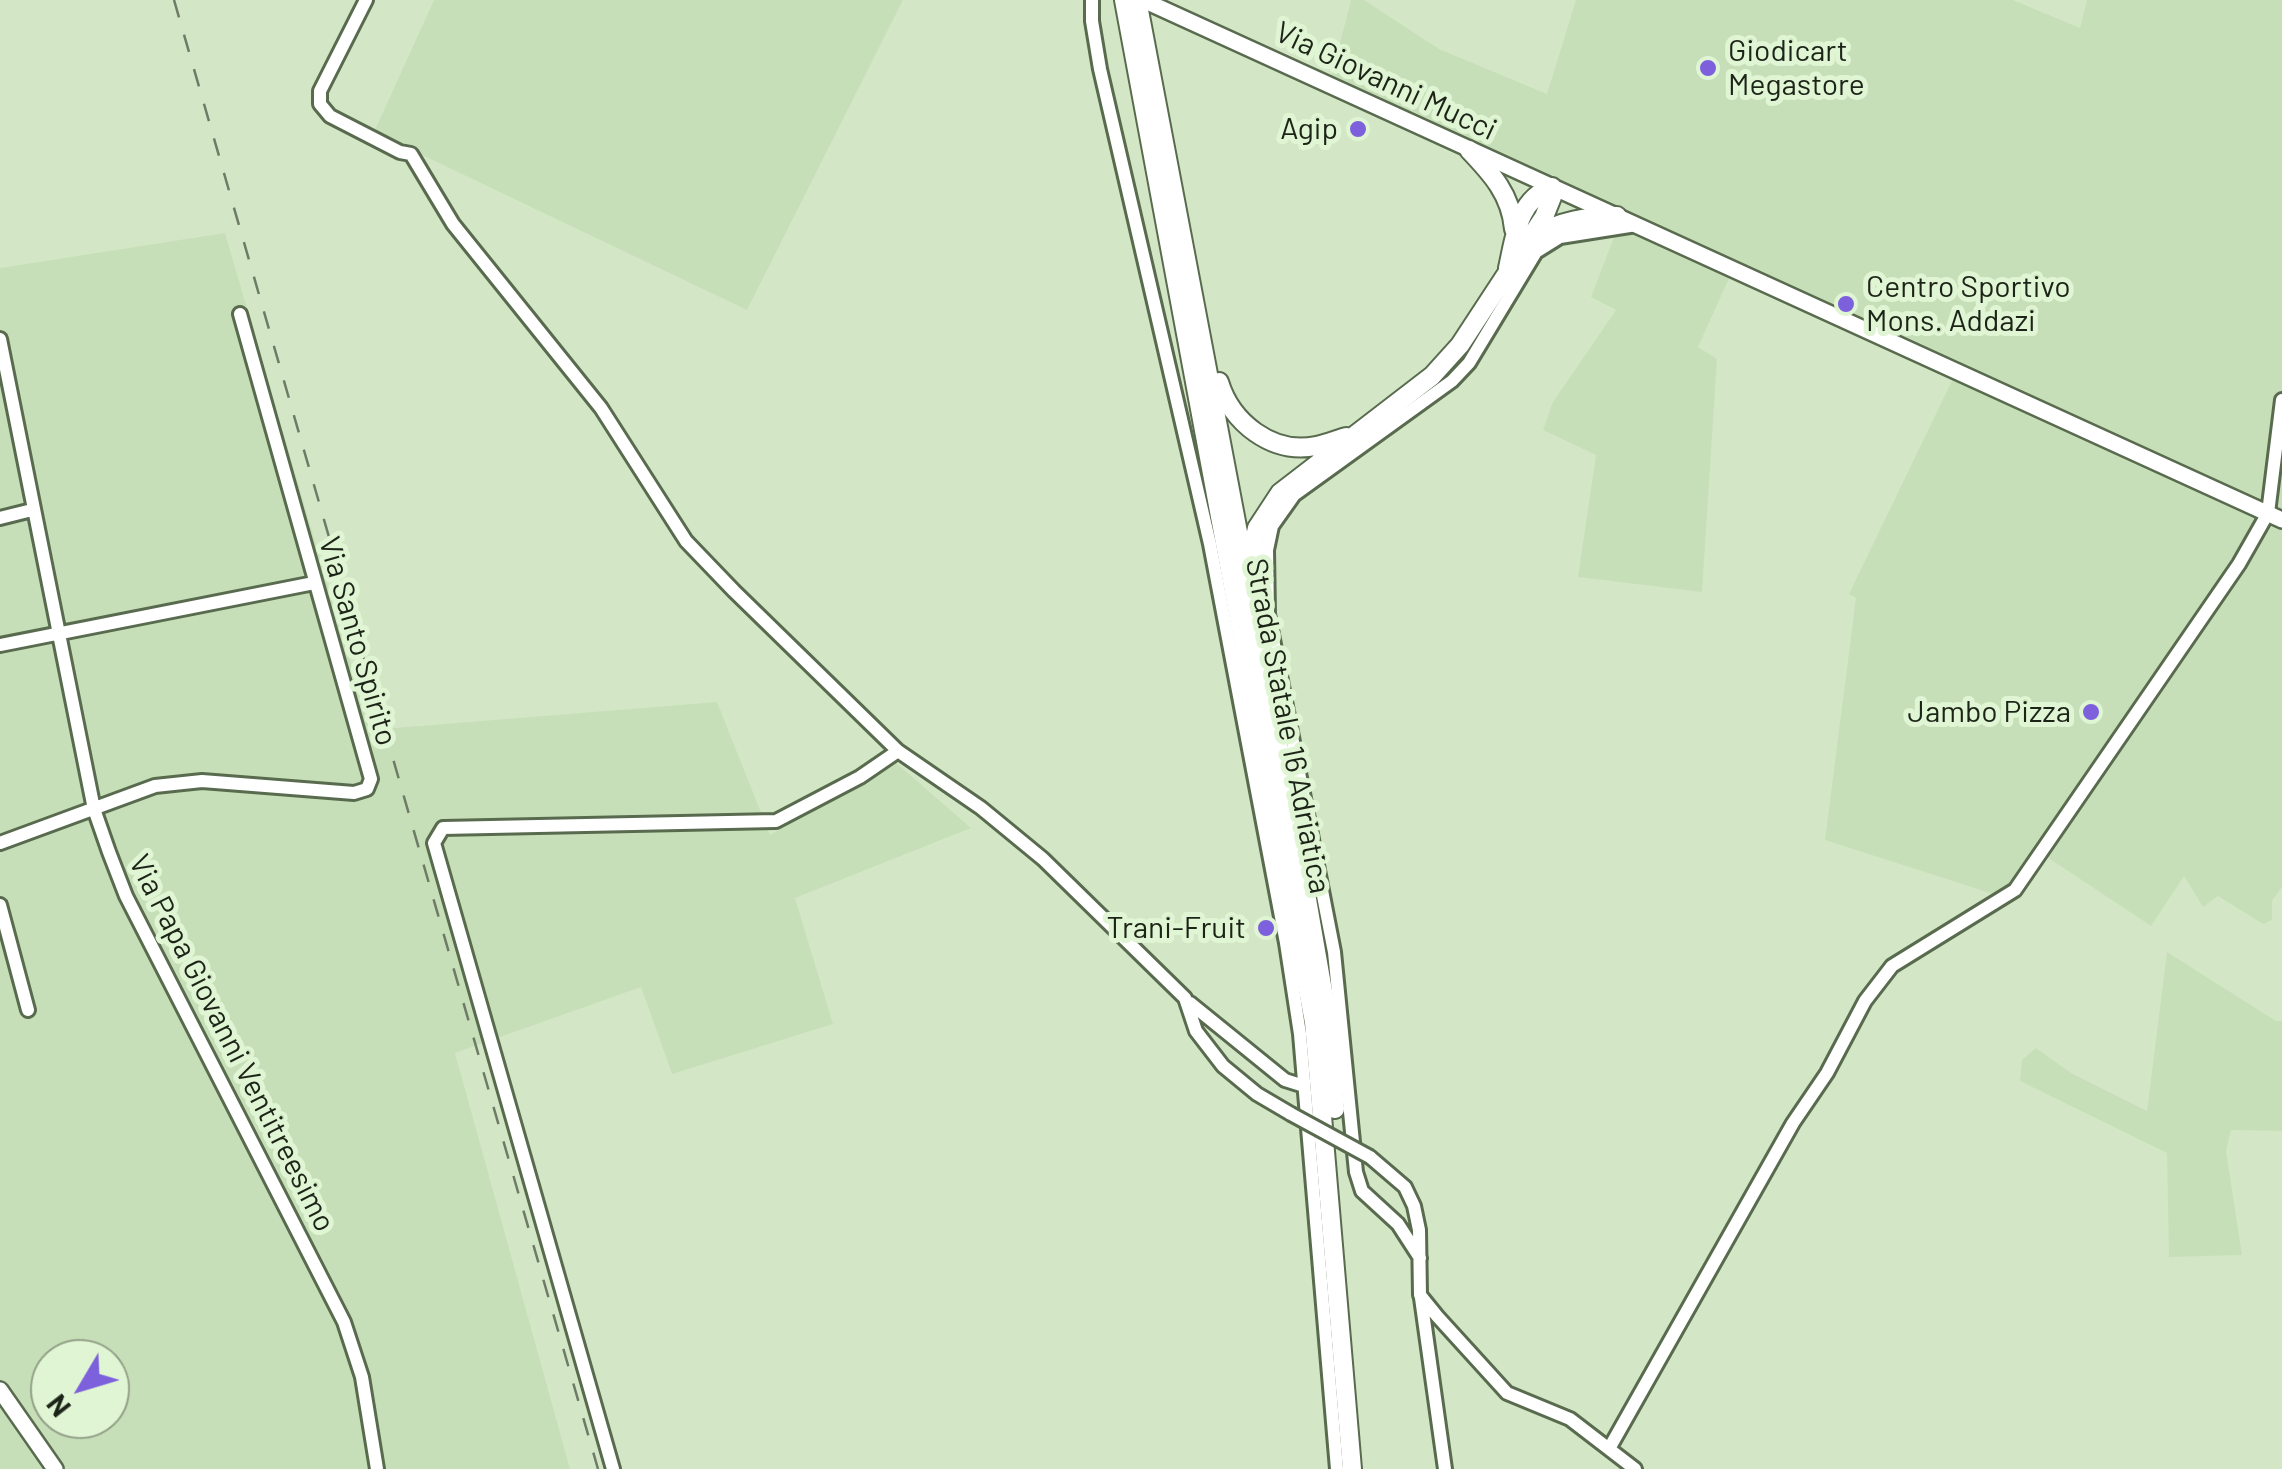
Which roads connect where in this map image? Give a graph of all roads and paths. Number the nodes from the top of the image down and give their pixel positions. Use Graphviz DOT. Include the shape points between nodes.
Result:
graph roads {
  1 [pos="366,0"];
  2 [pos="1092,0"];
  3 [pos="1140,6"];
  4 [pos="1469,150"];
  5 [pos="1552,187"];
  6 [pos="1618,216"];
  7 [pos="1636,225"];
  8 [pos="1182,239"];
  9 [pos="1522,241"];
  10 [pos="240,314"];
  11 [pos="0,339"];
  12 [pos="2282,400"];
  13 [pos="1361,432"];
  14 [pos="32,510"];
  15 [pos="2275,516"];
  16 [pos="0,518"];
  17 [pos="314,583"];
  18 [pos="57,632"];
  19 [pos="1258,637"];
  20 [pos="0,645"];
  21 [pos="898,750"];
  22 [pos="94,809"];
  23 [pos="0,843"];
  24 [pos="0,905"];
  25 [pos="1185,998"];
  26 [pos="28,1010"];
  27 [pos="1304,1086"];
  28 [pos="1420,1258"];
  29 [pos="1420,1295"];
  30 [pos="0,1390"];
  31 [pos="1610,1447"];
  32 [pos="56,1469"];
  33 [pos="377,1469"];
  34 [pos="613,1469"];
  35 [pos="1337,1469"];
  36 [pos="1352,1469"];
  37 [pos="1360,1469"];
  38 [pos="1444,1469"];
  39 [pos="1635,1469"];
  1 -- 21 [label="street" via="320,90 320,104 344,125 411,154 453,224 601,408 686,541"];
  2 -- 27 [label="street" via="1100,69 1182,416 1254,773"];
  3 -- 4 [label="main road, Via Giovanni Mucci"];
  3 -- 8 [label="highway, Strada Statale 16 Adriatica"];
  3 -- 36 [label="highway, Strada Statale 16 Adriatica" via="1308,983"];
  4 -- 5 [label="main road, Via Giovanni Mucci"];
  4 -- 9 [label="highway" via="1497,180"];
  5 -- 6 [label="main road, Via Giovanni Mucci"];
  5 -- 9 [label="highway" via="1529,200"];
  6 -- 7 [label="main road, Via Giovanni Mucci"];
  6 -- 9 [label="highway" via="1563,222"];
  7 -- 15 [label="main road, Via Giovanni Mucci"];
  7 -- 28 [label="street" via="1560,237 1536,252 1469,364 1294,495 1269,538 1268,614 1334,952 1356,1172 1362,1191 1398,1224"];
  8 -- 13 [label="highway" via="1216,375 1235,416 1252,431 1294,446"];
  8 -- 19 [label="highway, Strada Statale 16 Adriatica"];
  9 -- 13 [label="highway" via="1460,345"];
  10 -- 17 [label="street, Via Santo Spirito"];
  11 -- 14 [label="street, Via Papa Giovanni Ventitreesimo"];
  12 -- 15 [label="street"];
  13 -- 19 [label="highway" via="1280,494 1257,528 1252,546"];
  14 -- 16 [label="street"];
  14 -- 18 [label="street, Via Papa Giovanni Ventitreesimo"];
  15 -- 31 [label="street" via="2015,890 1892,966 1864,1001"];
  17 -- 18 [label="street"];
  17 -- 22 [label="street, Via Santo Spirito" via="371,779 368,789 202,781 155,786"];
  18 -- 20 [label="street"];
  18 -- 22 [label="street, Via Papa Giovanni Ventitreesimo"];
  19 -- 37 [label="highway, Strada Statale 16 Adriatica" via="1327,1014"];
  21 -- 25 [label="street" via="1043,859"];
  21 -- 34 [label="street" via="776,820 444,828 434,842"];
  22 -- 23 [label="street, Via Santo Spirito"];
  22 -- 33 [label="street, Via Papa Giovanni Ventitreesimo" via="126,896 344,1322 362,1377"];
  24 -- 26 [label="street"];
  25 -- 27 [label="street" via="1284,1080"];
  25 -- 28 [label="street, bridge" via="1206,1048 1258,1094 1392,1174 1409,1196"];
  27 -- 35 [label="street"];
  28 -- 29 [label="street"];
  29 -- 31 [label="street" via="1507,1393 1570,1419"];
  29 -- 38 [label="street"];
  30 -- 32 [label="main road"];
  31 -- 39 [label="street"];
}
